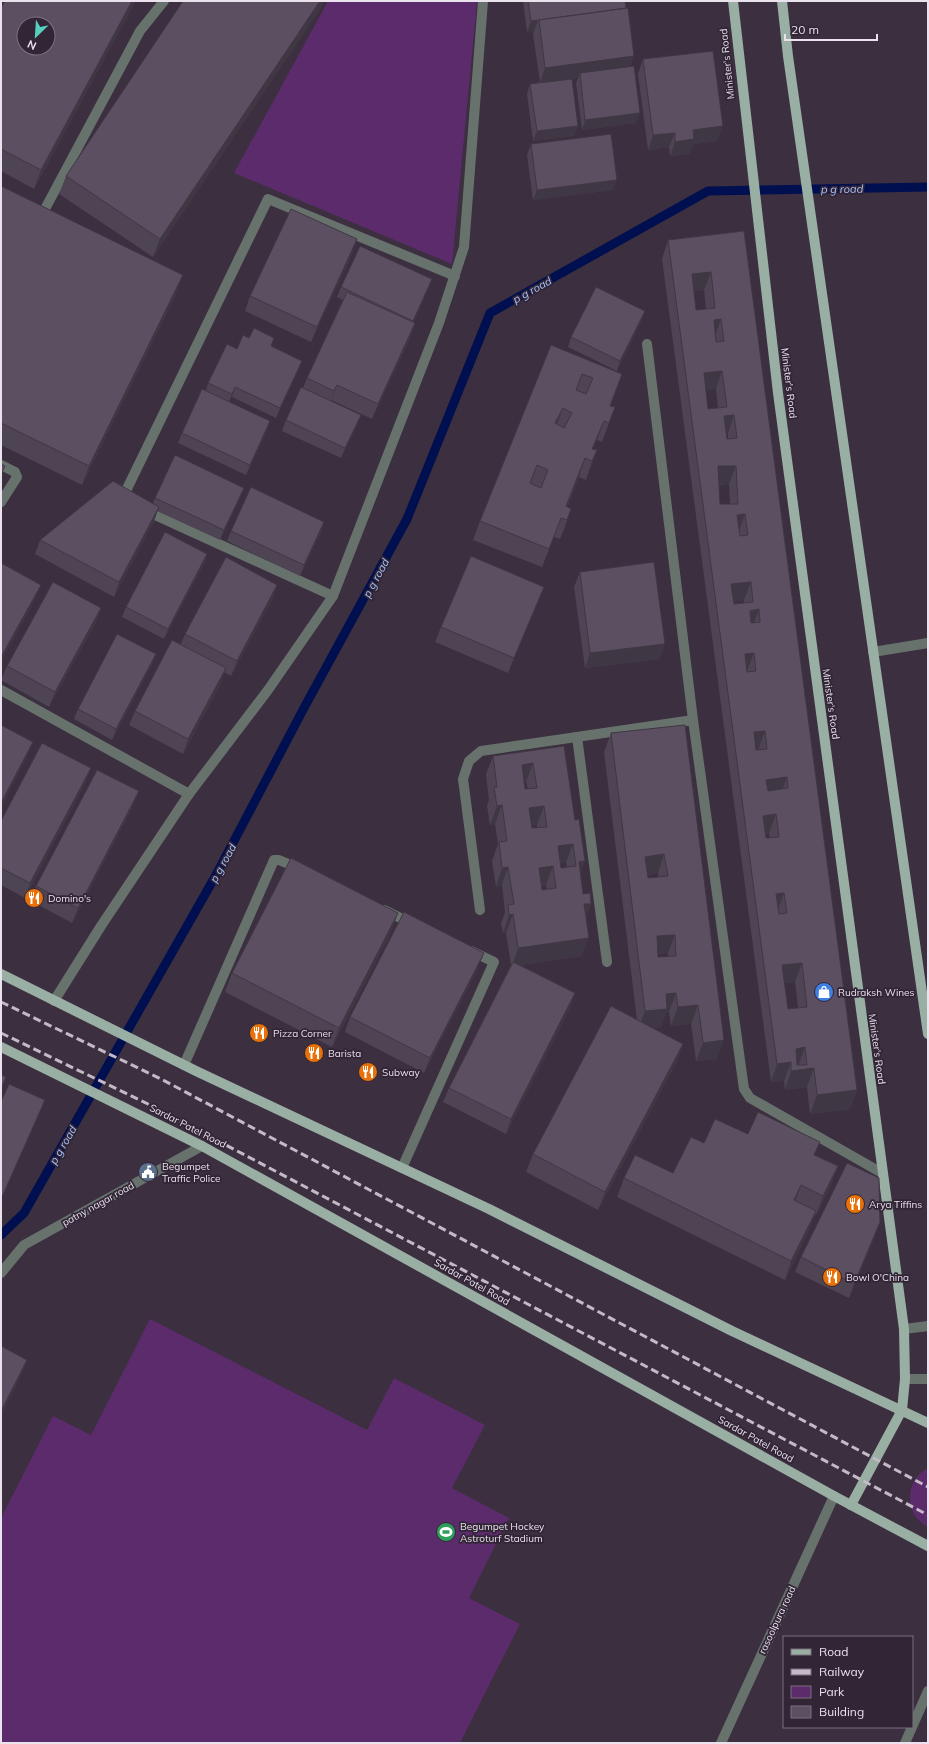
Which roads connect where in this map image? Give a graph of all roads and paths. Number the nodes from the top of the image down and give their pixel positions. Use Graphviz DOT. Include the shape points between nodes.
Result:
graph roads {
  1 [pos="164,1"];
  2 [pos="483,1"];
  3 [pos="733,1"];
  4 [pos="782,1"];
  5 [pos="45,209"];
  6 [pos="455,276"];
  7 [pos="647,344"];
  8 [pos="1,464"];
  9 [pos="1,502"];
  10 [pos="333,596"];
  11 [pos="928,643"];
  12 [pos="873,652"];
  13 [pos="1,690"];
  14 [pos="693,720"];
  15 [pos="577,737"];
  16 [pos="189,794"];
  17 [pos="308,873"];
  18 [pos="372,904"];
  19 [pos="480,910"];
  20 [pos="422,928"];
  21 [pos="458,945"];
  22 [pos="607,962"];
  23 [pos="1,974"];
  24 [pos="54,1001"];
  25 [pos="928,1034"];
  26 [pos="1,1047"];
  27 [pos="184,1065"];
  28 [pos="202,1146"];
  29 [pos="402,1168"];
  30 [pos="882,1173"];
  31 [pos="1,1273"];
  32 [pos="928,1326"];
  33 [pos="904,1329"];
  34 [pos="905,1379"];
  35 [pos="928,1379"];
  36 [pos="902,1410"];
  37 [pos="928,1423"];
  38 [pos="834,1496"];
  39 [pos="851,1505"];
  40 [pos="928,1546"];
  41 [pos="928,1692"];
  42 [pos="913,1727"];
  43 [pos="912,1728"];
  44 [pos="721,1743"];
  45 [pos="906,1743"];
  1 -- 5 [label="street" via="140,31"];
  2 -- 6 [label="street" via="464,247"];
  3 -- 30 [label="main road, Minister's Road" via="778,393"];
  4 -- 12 [label="main road"];
  6 -- 10 [label="street"];
  6 -- 10 [label="street" via="268,199 122,499"];
  7 -- 14 [label="street"];
  8 -- 9 [label="street" via="16,472 17,478"];
  10 -- 16 [label="street" via="268,690"];
  11 -- 12 [label="street"];
  12 -- 25 [label="main road"];
  13 -- 16 [label="street"];
  14 -- 15 [label="street"];
  14 -- 30 [label="street" via="744,1089 750,1098"];
  15 -- 19 [label="street" via="482,751 469,762 463,778"];
  15 -- 22 [label="street"];
  16 -- 24 [label="street"];
  17 -- 27 [label="street" via="274,860"];
  18 -- 20 [label="street"];
  21 -- 29 [label="street" via="494,962"];
  23 -- 24 [label="main road"];
  24 -- 27 [label="main road"];
  26 -- 28 [label="main road, Sardar Patel Road"];
  27 -- 29 [label="main road"];
  28 -- 31 [label="street, patny nagar road" via="24,1245"];
  28 -- 38 [label="main road, Sardar Patel Road"];
  29 -- 36 [label="main road" via="732,1331"];
  30 -- 33 [label="main road, Minister's Road"];
  32 -- 33 [label="street"];
  33 -- 34 [label="main road, Minister's Road"];
  34 -- 35 [label="street"];
  34 -- 36 [label="main road, Minister's Road"];
  36 -- 37 [label="main road"];
  36 -- 39 [label="main road"];
  38 -- 39 [label="main road, Sardar Patel Road"];
  38 -- 44 [label="street, rasoolpura road"];
  39 -- 40 [label="main road, Sardar Patel Road"];
  41 -- 42 [label="street"];
  43 -- 45 [label="street"];
}
